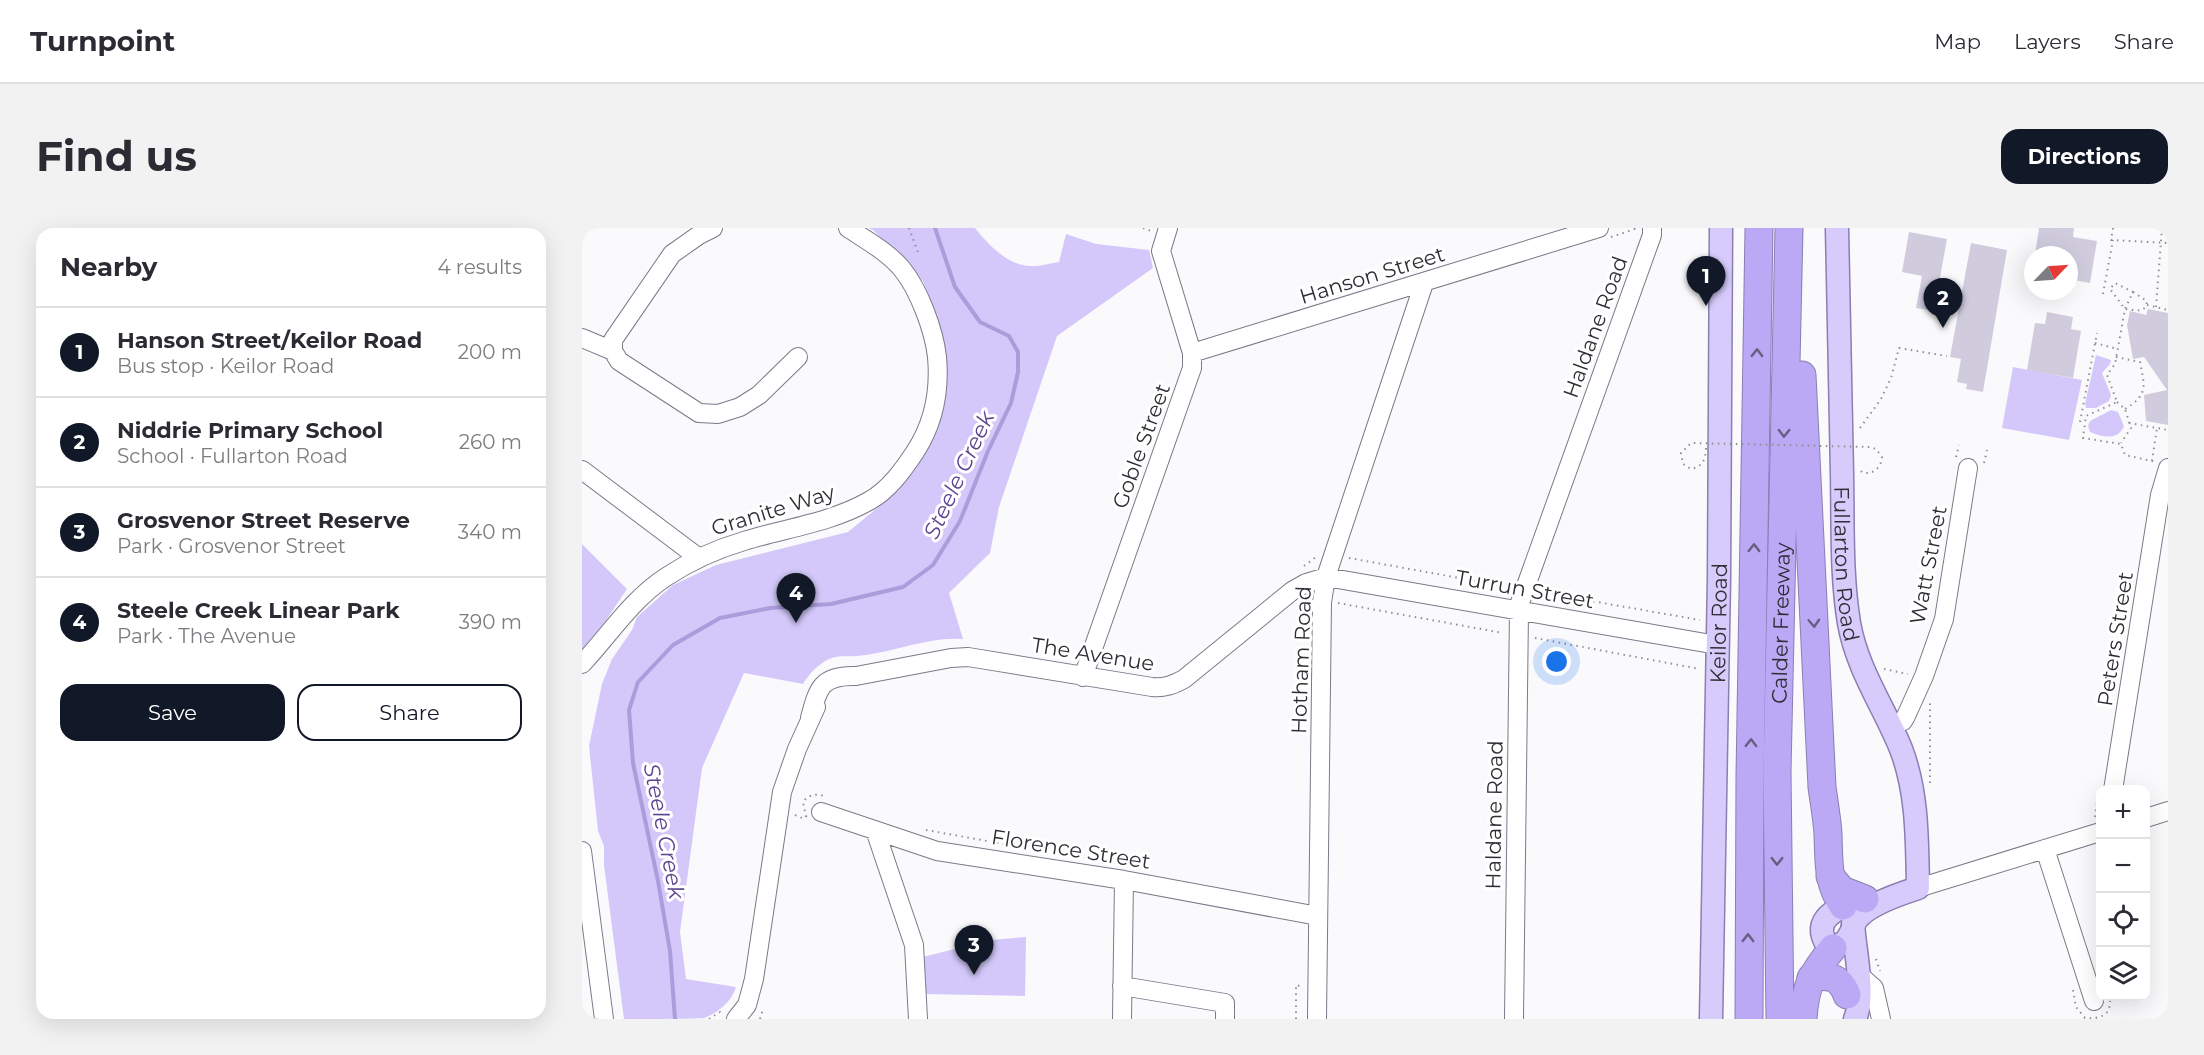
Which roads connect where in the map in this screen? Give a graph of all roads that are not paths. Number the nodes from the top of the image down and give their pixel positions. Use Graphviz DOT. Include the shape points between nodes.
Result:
graph roads {
  1 [pos="713,228"];
  2 [pos="848,228"];
  3 [pos="1168,228"];
  4 [pos="1599,228"];
  5 [pos="1652,228"];
  6 [pos="1721,228"];
  7 [pos="1759,228"];
  8 [pos="1789,228"];
  9 [pos="1794,228"];
  10 [pos="1837,228"];
  11 [pos="1424,283"];
  12 [pos="582,338"];
  13 [pos="613,351"];
  14 [pos="1192,353"];
  15 [pos="798,357"];
  16 [pos="1969,463"];
  17 [pos="2164,463"];
  18 [pos="582,470"];
  19 [pos="699,558"];
  20 [pos="1326,577"];
  21 [pos="1518,611"];
  22 [pos="1717,645"];
  23 [pos="582,664"];
  24 [pos="1083,676"];
  25 [pos="1890,727"];
  26 [pos="2115,785"];
  27 [pos="2168,811"];
  28 [pos="821,812"];
  29 [pos="2150,816"];
  30 [pos="875,830"];
  31 [pos="2096,833"];
  32 [pos="2045,849"];
  33 [pos="582,851"];
  34 [pos="1124,880"];
  35 [pos="1918,888"];
  36 [pos="1851,913"];
  37 [pos="1318,916"];
  38 [pos="1834,948"];
  39 [pos="1811,978"];
  40 [pos="1122,986"];
  41 [pos="2094,1001"];
  42 [pos="1852,1003"];
  43 [pos="1747,1012"];
  44 [pos="1880,1017"];
  45 [pos="731,1018"];
  46 [pos="604,1019"];
  47 [pos="918,1019"];
  48 [pos="1122,1019"];
  49 [pos="1225,1019"];
  50 [pos="1317,1019"];
  51 [pos="1514,1019"];
  52 [pos="1711,1019"];
  53 [pos="1780,1019"];
  54 [pos="1803,1019"];
  1 -- 13 [label="street" via="672,254 613,340"];
  2 -- 19 [label="street, Granite Way" via="902,269 935,341 936,402 924,438 899,476 871,500 832,518 744,541"];
  3 -- 14 [label="street, Goble Street" via="1161,251"];
  4 -- 11 [label="street, Hanson Street"];
  5 -- 21 [label="street, Haldane Road"];
  6 -- 22 [label="main road, Keilor Road"];
  43 -- 7 [label="highway, Calder Freeway, one-way"];
  8 -- 53 [label="highway, Calder Freeway, one-way" via="1777,772"];
  9 -- 36 [label="highway, one-way" via="1821,787 1829,875 1834,893"];
  10 -- 25 [label="main road, Fullarton Road" via="1844,584 1856,650"];
  11 -- 14 [label="street, Hanson Street"];
  11 -- 20 [label="street, Hotham Road"];
  12 -- 13 [label="street"];
  13 -- 15 [label="street" via="619,361 699,413 718,414 759,395"];
  14 -- 24 [label="street, Goble Street" via="1188,381"];
  16 -- 25 [label="street, Watt Street" via="1944,619 1904,721"];
  17 -- 26 [label="street, Peters Street"];
  18 -- 19 [label="street"];
  19 -- 23 [label="street, Granite Way" via="634,602"];
  20 -- 21 [label="street, Turrun Street"];
  20 -- 24 [label="street, The Avenue" via="1292,591 1173,685 1152,687"];
  20 -- 37 [label="street, Hotham Road" via="1322,602"];
  21 -- 22 [label="street, Turrun Street"];
  21 -- 51 [label="street, Haldane Road"];
  22 -- 52 [label="main road, Keilor Road"];
  24 -- 45 [label="street, The Avenue" via="968,657 828,680 817,692 782,792 754,979 747,1005"];
  25 -- 35 [label="main road, Fullarton Road" via="1901,750 1913,797"];
  27 -- 29 [label="street"];
  28 -- 30 [label="street, Florence Street"];
  30 -- 34 [label="street, Florence Street" via="937,850"];
  30 -- 47 [label="street" via="914,945"];
  31 -- 32 [label="street"];
  32 -- 35 [label="street"];
  32 -- 41 [label="street"];
  33 -- 46 [label="street"];
  34 -- 37 [label="street, Florence Street"];
  34 -- 40 [label="street"];
  35 -- 36 [label="main road"];
  36 -- 38 [label="main road" via="1831,913 1823,924 1824,940"];
  36 -- 42 [label="main road"];
  37 -- 50 [label="street, Hotham Road"];
  38 -- 39 [label="highway"];
  38 -- 42 [label="main road"];
  39 -- 42 [label="highway" via="1834,977"];
  39 -- 54 [label="highway"];
  40 -- 48 [label="street"];
  40 -- 49 [label="street" via="1225,1003"];
  42 -- 44 [label="street" via="1870,1008"];
  42 -- 44 [label="street" via="1874,988"];
}
